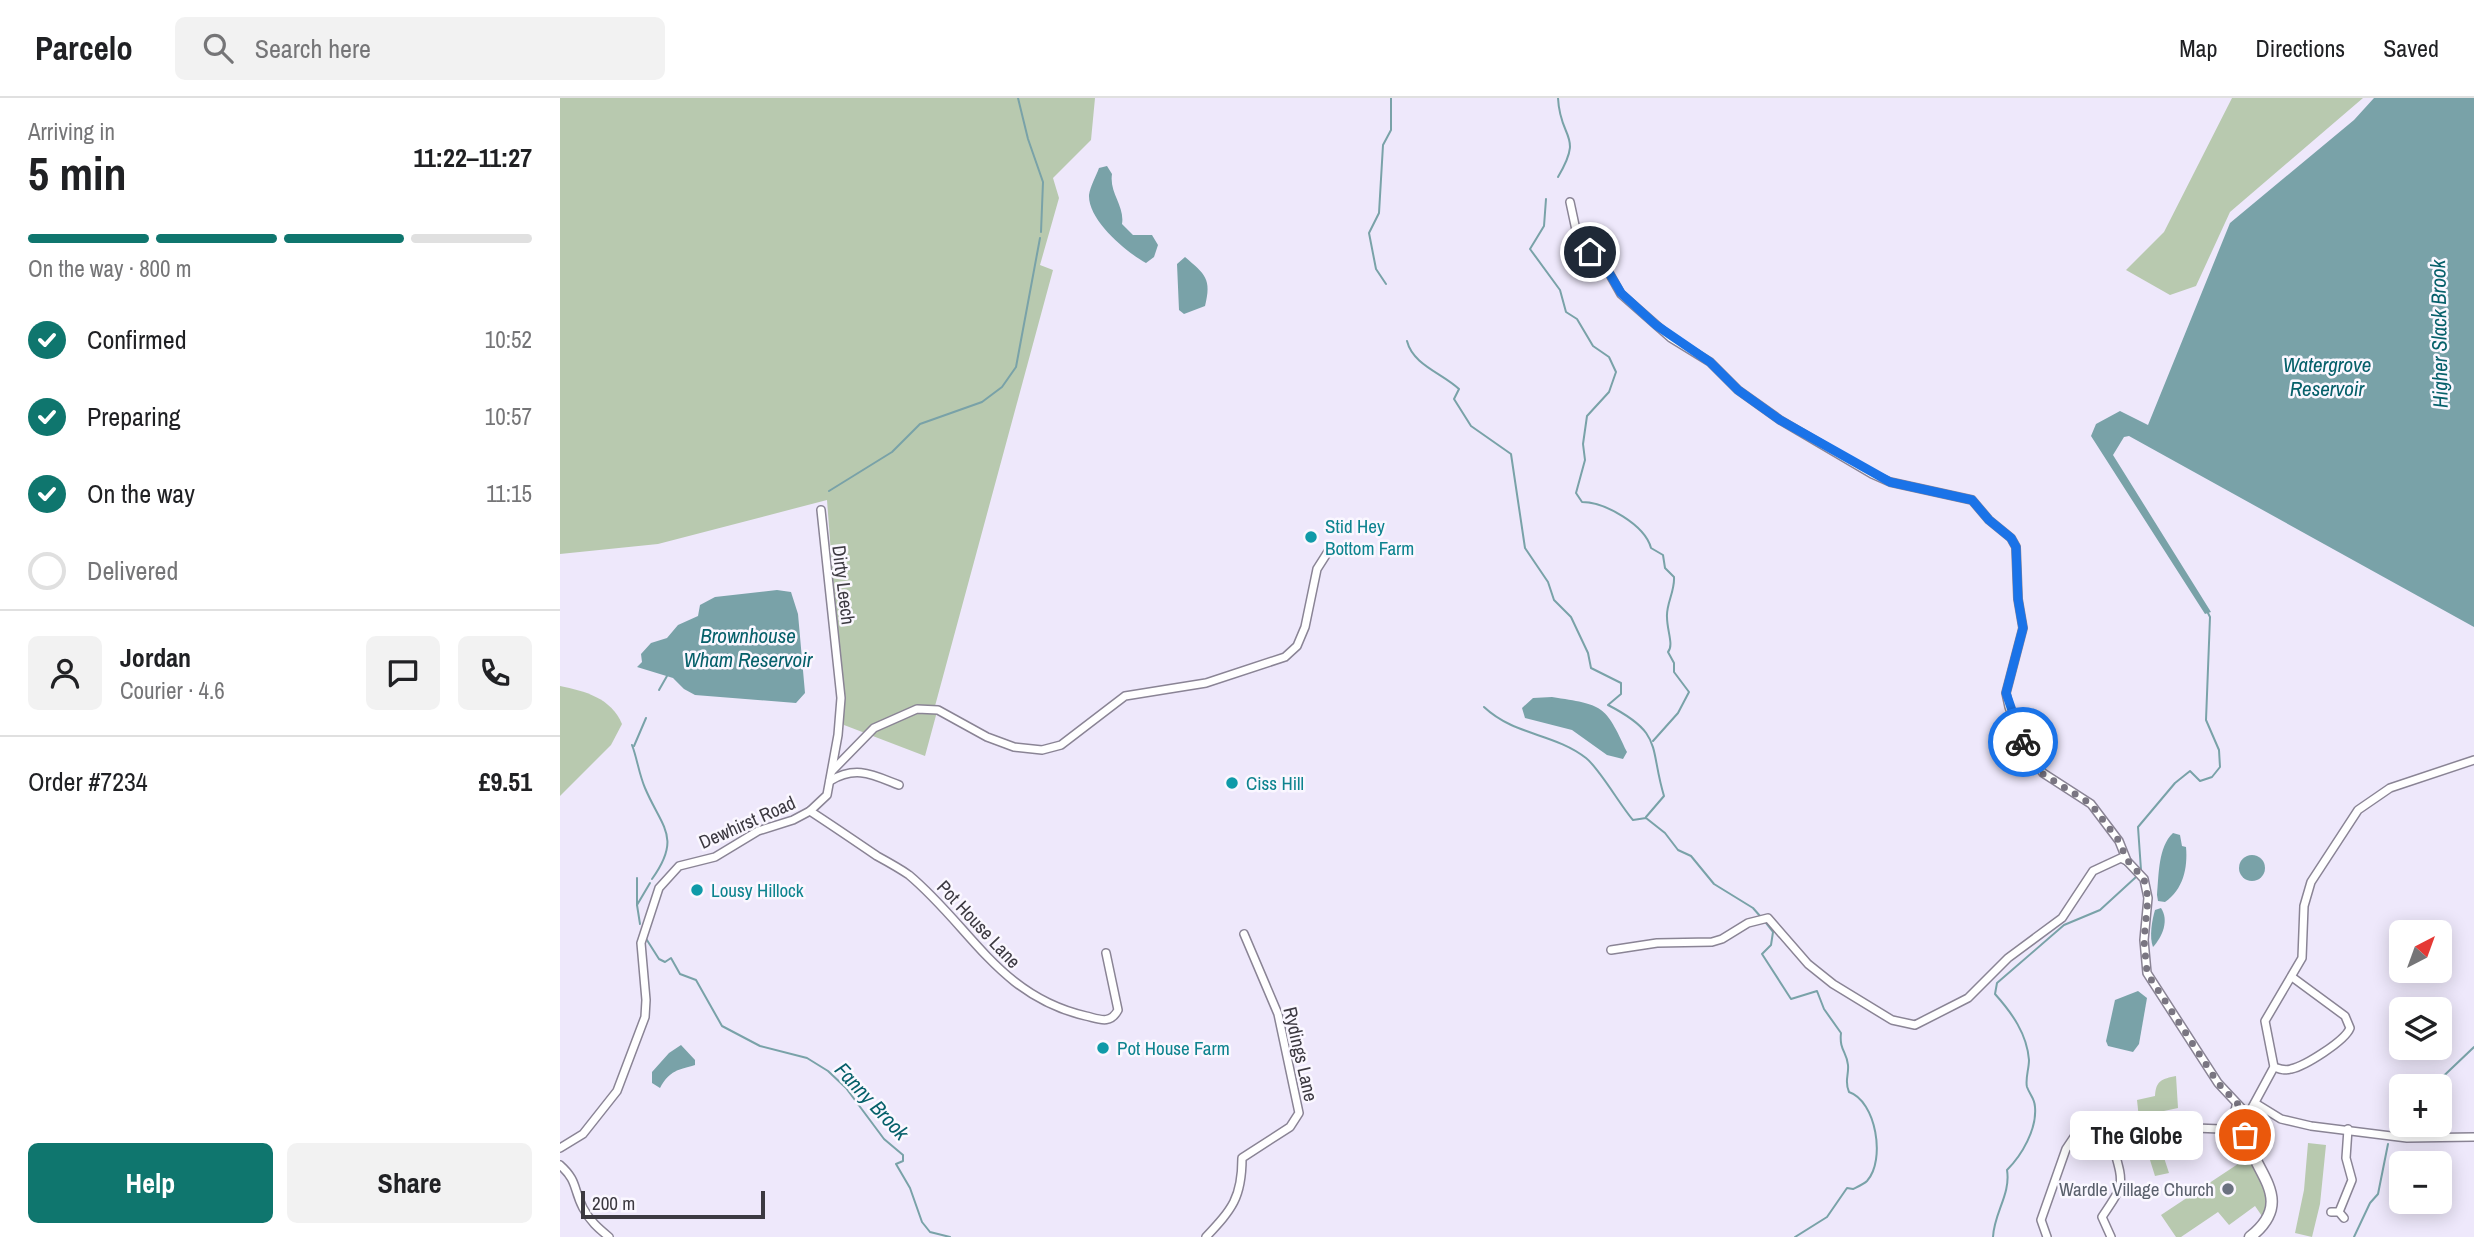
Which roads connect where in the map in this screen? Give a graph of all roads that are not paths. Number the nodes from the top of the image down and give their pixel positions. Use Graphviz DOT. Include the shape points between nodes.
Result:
graph roads {
  1 [pos="1570,202"];
  2 [pos="821,510"];
  3 [pos="1331,547"];
  4 [pos="2474,760"];
  5 [pos="832,771"];
  6 [pos="830,781"];
  7 [pos="900,785"];
  8 [pos="810,811"];
  9 [pos="2127,860"];
  10 [pos="1244,933"];
  11 [pos="1611,950"];
  12 [pos="1106,953"];
  13 [pos="2292,977"];
  14 [pos="2274,1067"];
  15 [pos="2255,1103"];
  16 [pos="2236,1106"];
  17 [pos="2248,1115"];
  18 [pos="2171,1127"];
  19 [pos="2348,1129"];
  20 [pos="2231,1130"];
  21 [pos="2245,1130"];
  22 [pos="2474,1136"];
  23 [pos="560,1148"];
  24 [pos="560,1165"];
  25 [pos="2338,1214"];
  26 [pos="609,1237"];
  27 [pos="1206,1237"];
  28 [pos="2046,1237"];
  29 [pos="2111,1237"];
  30 [pos="2250,1237"];
  1 -- 9 [label="street" via="1582,245 1608,271 1621,293 1671,338 1710,362 1738,390 1872,474 1975,503 2016,547 2023,628 2006,693 2025,749 2043,774 2091,804 2119,841"];
  2 -- 5 [label="street, Dirty Leech" via="841,698"];
  3 -- 5 [label="street" via="1317,569 1306,627 1297,646 1285,657 1206,683 1125,696 1061,744 1042,750 1014,747 938,710 917,709 874,728"];
  4 -- 13 [label="street" via="2390,788 2358,810 2311,882 2304,906 2304,951"];
  5 -- 6 [label="street, Dewhirst Road"];
  6 -- 7 [label="street" via="860,771"];
  6 -- 8 [label="street, Dewhirst Road" via="827,795"];
  8 -- 12 [label="street, Pot House Lane" via="906,873 1016,985 1071,1012 1107,1021 1114,1017 1118,1010"];
  8 -- 23 [label="street, Dewhirst Road" via="758,831 715,858 679,866 659,888 641,943 645,1017 617,1091 583,1134"];
  9 -- 11 [label="street" via="2110,861 2093,871 2062,918 2008,958 1968,998 1915,1025 1892,1020 1833,985 1768,918 1712,942"];
  9 -- 16 [label="street" via="2148,887 2147,973"];
  10 -- 27 [label="street, Rydings Lane" via="1278,1014 1299,1113 1290,1127 1241,1158 1242,1180 1235,1205"];
  13 -- 14 [label="street" via="2265,1021"];
  13 -- 14 [label="street" via="2345,1016 2350,1028 2341,1040 2296,1067"];
  14 -- 15 [label="street"];
  15 -- 17 [label="street"];
  15 -- 19 [label="street" via="2289,1121"];
  16 -- 17 [label="street"];
  16 -- 20 [label="street"];
  17 -- 21 [label="street"];
  18 -- 20 [label="street"];
  19 -- 22 [label="street" via="2407,1138"];
  19 -- 25 [label="street" via="2346,1158 2352,1180"];
  20 -- 21 [label="street"];
  21 -- 30 [label="street" via="2246,1142 2269,1185 2272,1204 2268,1222"];
  24 -- 26 [label="street" via="573,1176 582,1207"];
  28 -- 29 [label="street" via="2042,1220 2066,1149 2074,1137 2090,1132 2113,1146 2122,1178 2121,1188 2102,1217"];
}
